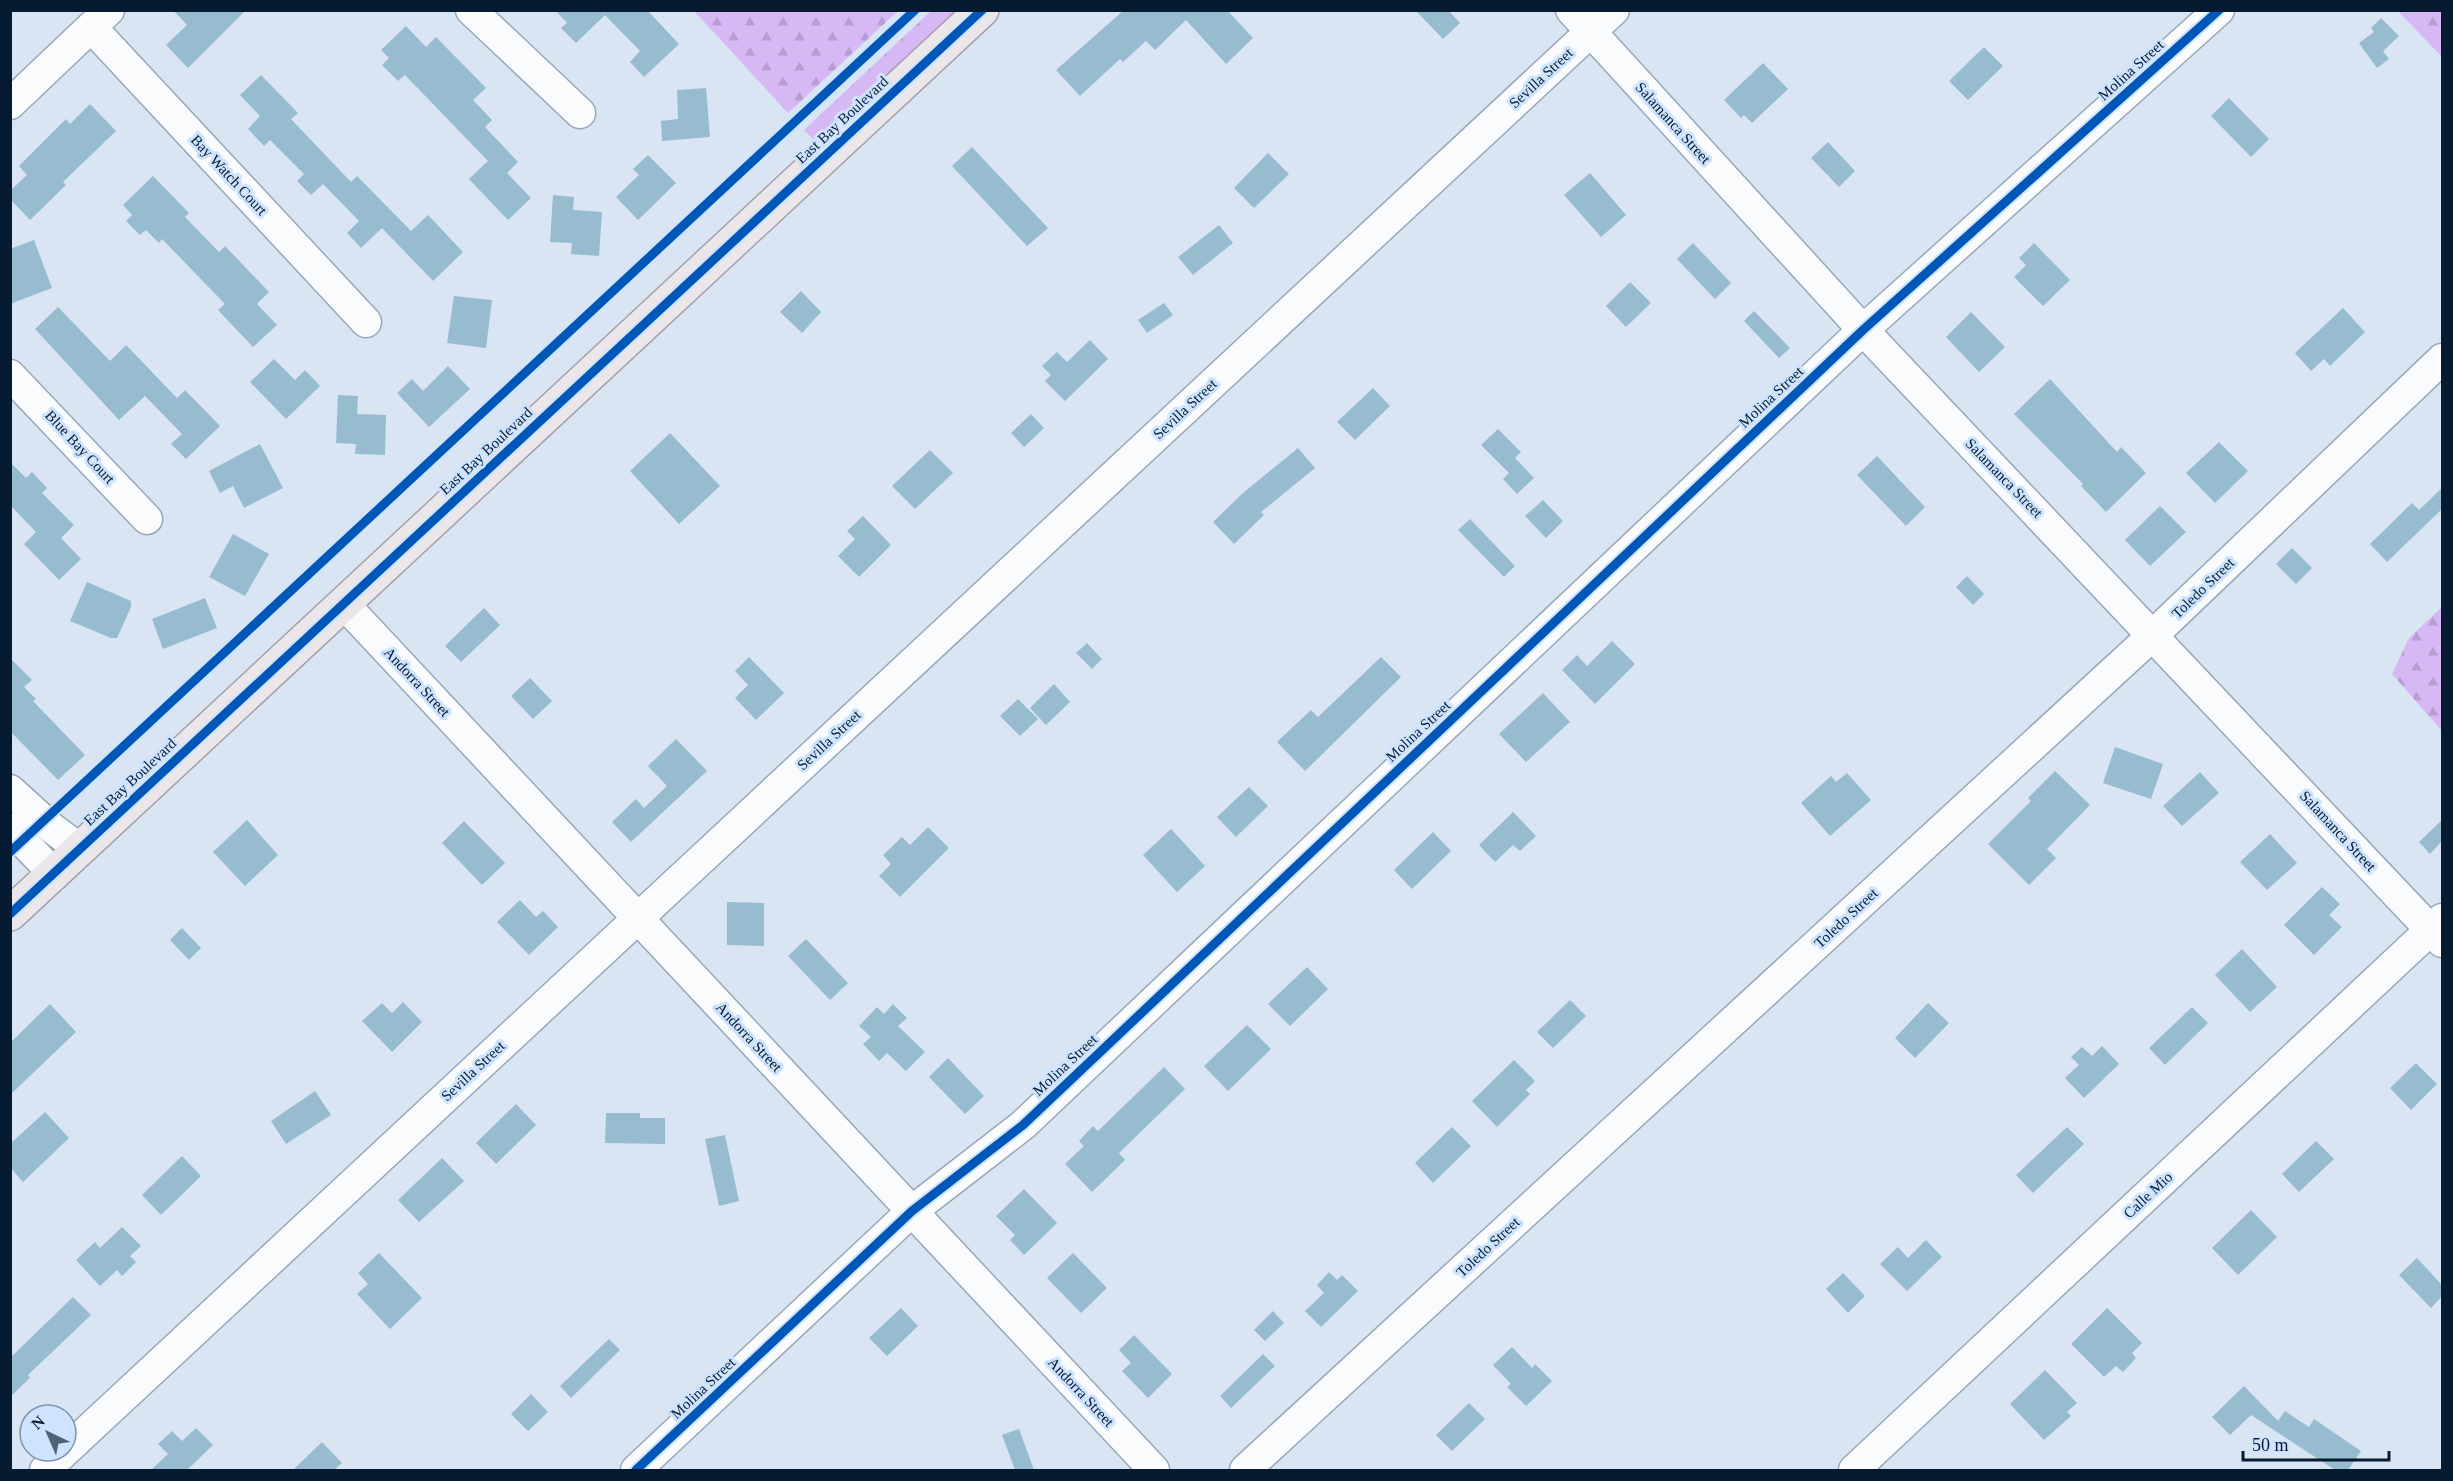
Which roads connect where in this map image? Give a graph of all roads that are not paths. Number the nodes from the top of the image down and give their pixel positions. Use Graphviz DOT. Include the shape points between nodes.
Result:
graph roads {
  1 [pos="471,10"];
  2 [pos="982,10"];
  3 [pos="1571,10"];
  4 [pos="1614,10"];
  5 [pos="2219,10"];
  6 [pos="100,19"];
  7 [pos="1591,32"];
  8 [pos="10,104"];
  9 [pos="580,113"];
  10 [pos="366,322"];
  11 [pos="1863,330"];
  12 [pos="2442,359"];
  13 [pos="10,375"];
  14 [pos="147,519"];
  15 [pos="344,604"];
  16 [pos="2154,635"];
  17 [pos="10,790"];
  18 [pos="10,828"];
  19 [pos="80,849"];
  20 [pos="54,874"];
  21 [pos="10,914"];
  22 [pos="637,918"];
  23 [pos="2439,930"];
  24 [pos="912,1211"];
  25 [pos="45,1470"];
  26 [pos="636,1470"];
  27 [pos="1154,1470"];
  28 [pos="1245,1470"];
  29 [pos="1854,1470"];
  1 -- 9 [label="street"];
  2 -- 15 [label="main road, East Bay Boulevard"];
  3 -- 7 [label="street, Salamanca Street"];
  4 -- 7 [label="street, Sevilla Street"];
  5 -- 11 [label="street, Molina Street"];
  6 -- 8 [label="street"];
  6 -- 10 [label="street, Bay Watch Court"];
  7 -- 11 [label="street, Salamanca Street"];
  7 -- 22 [label="street, Sevilla Street"];
  11 -- 16 [label="street, Salamanca Street"];
  11 -- 24 [label="street, Molina Street" via="1023,1125"];
  12 -- 16 [label="street, Toledo Street"];
  13 -- 14 [label="street, Blue Bay Court"];
  15 -- 19 [label="main road, East Bay Boulevard"];
  15 -- 22 [label="street, Andorra Street"];
  16 -- 23 [label="street, Salamanca Street"];
  16 -- 28 [label="street, Toledo Street"];
  17 -- 19 [label="street"];
  18 -- 20 [label="street"];
  19 -- 20 [label="main road, East Bay Boulevard"];
  20 -- 21 [label="main road, East Bay Boulevard"];
  22 -- 24 [label="street, Andorra Street"];
  22 -- 25 [label="street, Sevilla Street"];
  23 -- 29 [label="street, Calle Mio"];
  24 -- 26 [label="street, Molina Street"];
  24 -- 27 [label="street, Andorra Street"];
}
